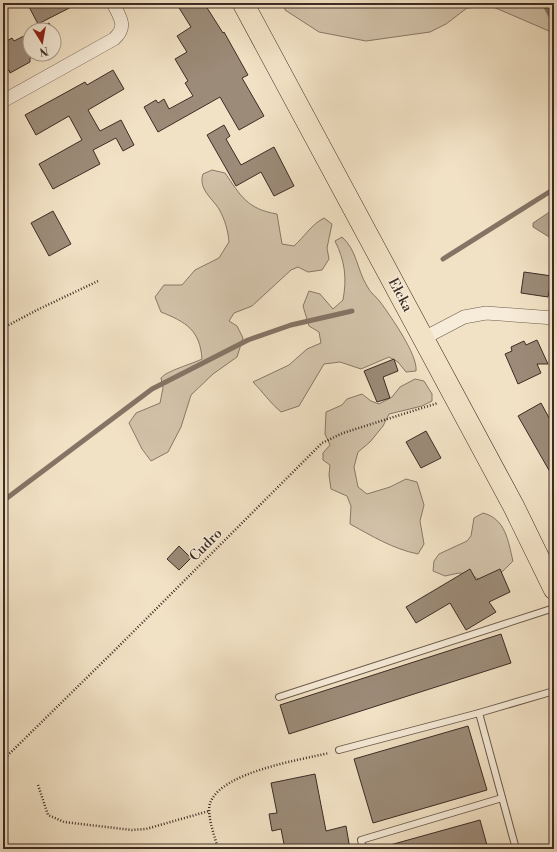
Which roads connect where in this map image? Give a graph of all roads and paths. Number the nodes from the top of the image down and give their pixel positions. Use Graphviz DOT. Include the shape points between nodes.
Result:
graph roads {
  1 [pos="113,3"];
  2 [pos="243,3"];
  3 [pos="3,101"];
  4 [pos="98,281"];
  5 [pos="554,318"];
  6 [pos="3,328"];
  7 [pos="424,338"];
  8 [pos="455,395"];
  9 [pos="554,589"];
  10 [pos="554,608"];
  11 [pos="554,691"];
  12 [pos="279,697"];
  13 [pos="479,713"];
  14 [pos="339,750"];
  15 [pos="3,760"];
  16 [pos="38,785"];
  17 [pos="502,798"];
  18 [pos="209,811"];
  19 [pos="218,849"];
  20 [pos="363,849"];
  21 [pos="516,849"];
  1 -- 3 [label="street" via="122,20 122,33 114,40"];
  2 -- 7 [label="main road, Ełcka"];
  4 -- 6 [label="path"];
  5 -- 7 [label="street" via="486,313 464,317"];
  7 -- 8 [label="main road, Ełcka"];
  8 -- 9 [label="main road, Ełcka"];
  8 -- 15 [label="path, Cudro" via="443,402 343,433 322,443"];
  10 -- 12 [label="lane"];
  11 -- 13 [label="lane"];
  13 -- 14 [label="lane"];
  13 -- 17 [label="lane"];
  14 -- 18 [label="path" via="234,779 219,790 210,801"];
  16 -- 18 [label="path" via="48,815 64,822 132,830 146,829"];
  17 -- 20 [label="lane" via="361,840"];
  17 -- 21 [label="lane"];
  18 -- 19 [label="path"];
}
